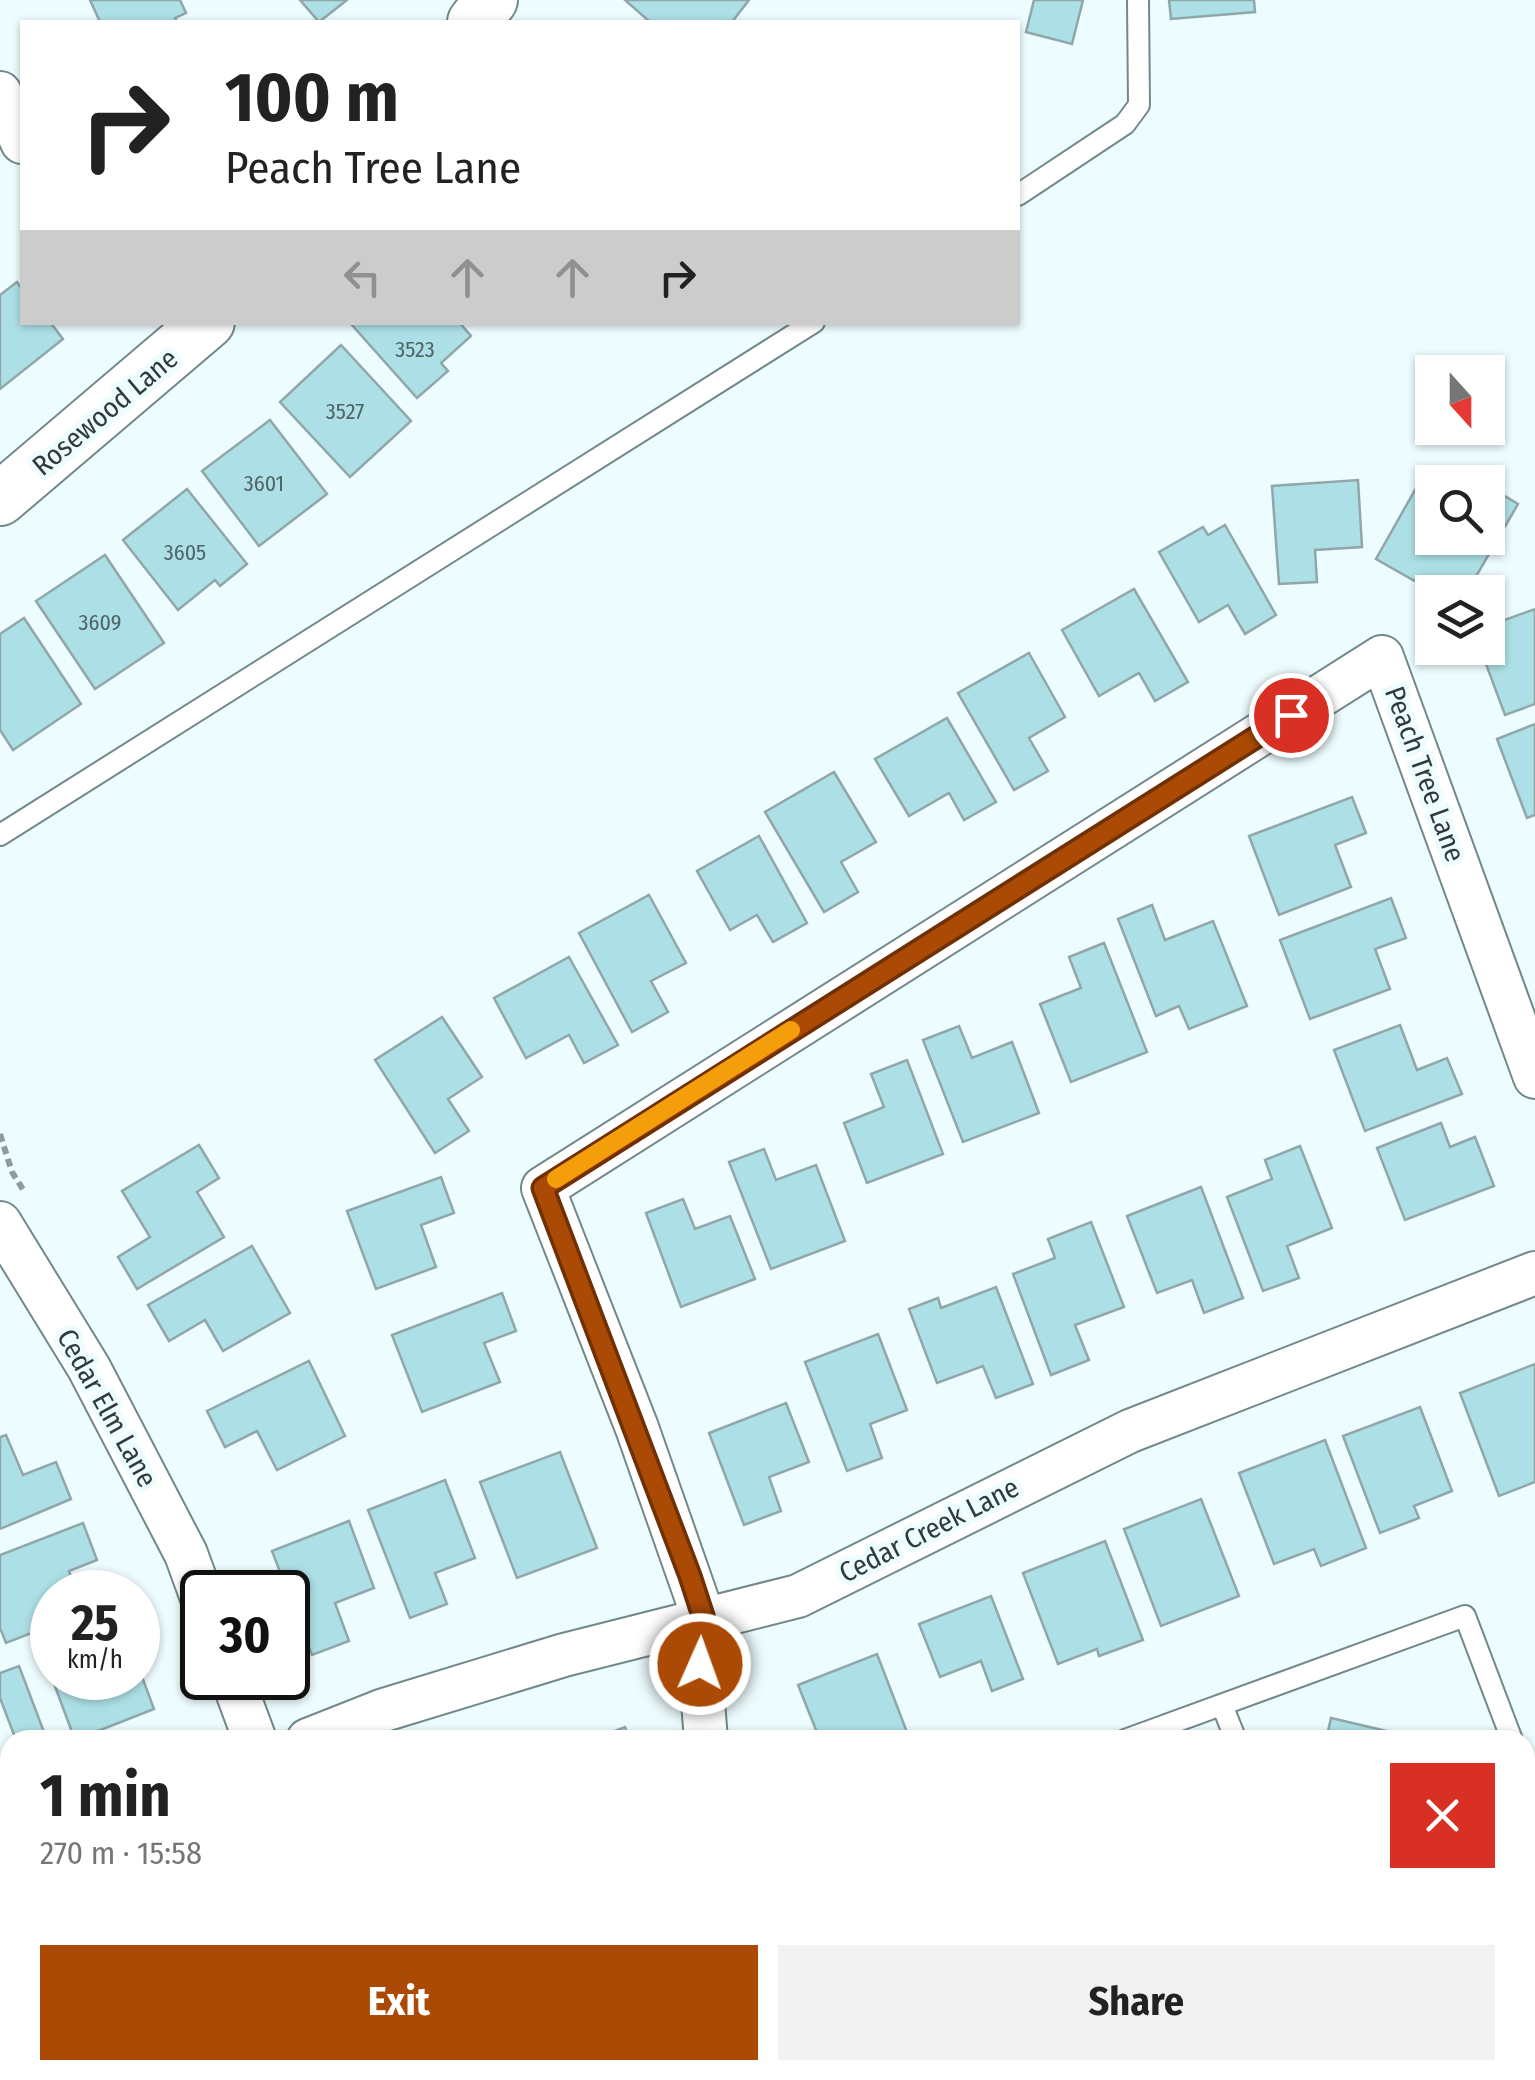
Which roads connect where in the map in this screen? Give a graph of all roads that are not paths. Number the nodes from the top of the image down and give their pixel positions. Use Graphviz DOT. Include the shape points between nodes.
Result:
graph roads {
  1 [pos="1138,0"];
  2 [pos="0,93"];
  3 [pos="20,138"];
  4 [pos="1020,194"];
  5 [pos="809,325"];
  6 [pos="185,330"];
  7 [pos="0,499"];
  8 [pos="0,834"];
  9 [pos="1535,1077"];
  10 [pos="14,1211"];
  11 [pos="1535,1273"];
  12 [pos="192,1570"];
  13 [pos="705,1622"];
  14 [pos="240,1700"];
  15 [pos="1222,1704"];
  16 [pos="251,1730"];
  17 [pos="333,1730"];
  18 [pos="705,1730"];
  19 [pos="1152,1730"];
  20 [pos="1232,1730"];
  21 [pos="1508,1730"];
  1 -- 4 [label="lane" via="1139,105 1125,124"];
  2 -- 3 [label="street"];
  5 -- 8 [label="lane"];
  6 -- 7 [label="street, Rosewood Lane"];
  9 -- 13 [label="street, Peach Tree Lane" via="1382,657 543,1188"];
  10 -- 12 [label="street, Cedar Elm Lane"];
  11 -- 13 [label="street, Cedar Creek Lane" via="1130,1431 798,1596"];
  13 -- 17 [label="street, Cedar Creek Lane" via="546,1660"];
  13 -- 18 [label="street" via="700,1664"];
  14 -- 16 [label="street"];
  15 -- 19 [label="lane"];
  15 -- 20 [label="lane"];
  15 -- 21 [label="lane" via="1465,1616"];
}
